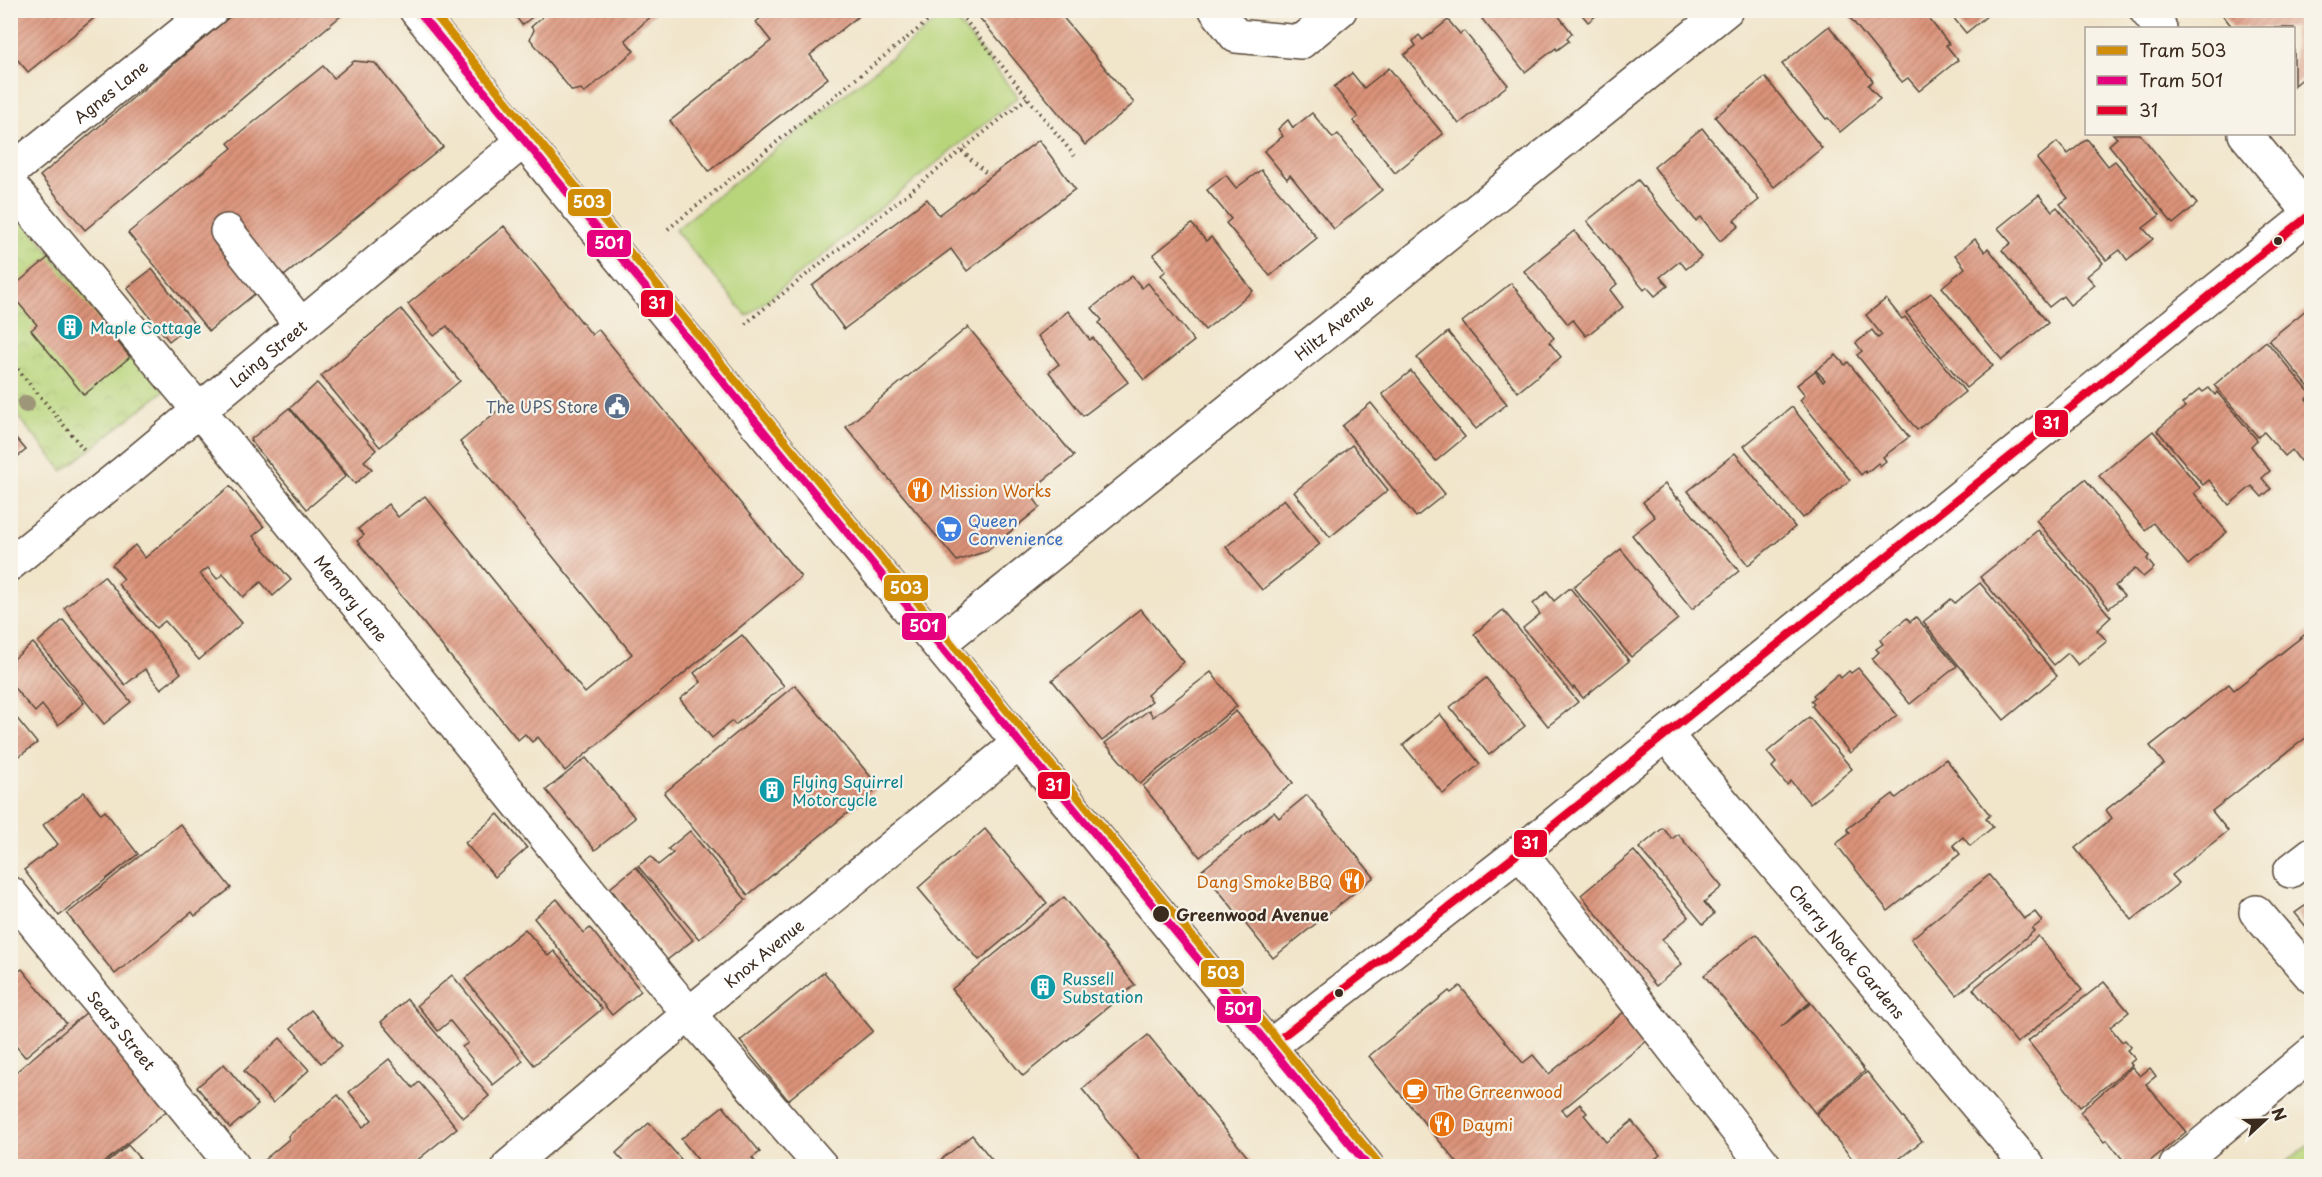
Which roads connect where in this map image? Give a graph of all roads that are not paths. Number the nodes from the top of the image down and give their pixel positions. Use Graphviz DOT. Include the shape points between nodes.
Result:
graph roads {
  1 [pos="211,10"];
  2 [pos="416,10"];
  3 [pos="1216,10"];
  4 [pos="1340,10"];
  5 [pos="1726,10"];
  6 [pos="2146,10"];
  7 [pos="2159,27"];
  8 [pos="2246,135"];
  9 [pos="523,141"];
  10 [pos="10,172"];
  11 [pos="10,185"];
  12 [pos="2311,214"];
  13 [pos="226,231"];
  14 [pos="301,325"];
  15 [pos="199,410"];
  16 [pos="10,564"];
  17 [pos="939,644"];
  18 [pos="1666,735"];
  19 [pos="1019,743"];
  20 [pos="1520,852"];
  21 [pos="10,893"];
  22 [pos="2256,912"];
  23 [pos="2312,977"];
  24 [pos="689,1014"];
  25 [pos="1269,1047"];
  26 [pos="2312,1053"];
  27 [pos="232,1167"];
  28 [pos="509,1167"];
  29 [pos="821,1167"];
  30 [pos="1367,1167"];
  31 [pos="1765,1167"];
  32 [pos="2028,1167"];
  33 [pos="2176,1167"];
  1 -- 10 [label="street, Agnes Lane"];
  2 -- 9 [label="street"];
  3 -- 4 [label="street" via="1236,36 1301,42"];
  5 -- 17 [label="street, Hiltz Avenue"];
  6 -- 7 [label="street"];
  8 -- 12 [label="street"];
  9 -- 14 [label="street, Laing Street"];
  9 -- 17 [label="street"];
  11 -- 15 [label="street, Memory Lane"];
  12 -- 18 [label="street"];
  13 -- 14 [label="street"];
  14 -- 15 [label="street, Laing Street"];
  15 -- 16 [label="street, Laing Street"];
  15 -- 24 [label="street, Memory Lane"];
  17 -- 19 [label="street"];
  18 -- 20 [label="street"];
  18 -- 32 [label="street, Cherry Nook Gardens"];
  19 -- 24 [label="street, Knox Avenue"];
  19 -- 25 [label="street"];
  20 -- 25 [label="street"];
  20 -- 31 [label="street"];
  21 -- 27 [label="street, Sears Street"];
  22 -- 23 [label="street"];
  24 -- 28 [label="street, Knox Avenue"];
  24 -- 29 [label="street, Memory Lane"];
  25 -- 30 [label="street"];
  26 -- 33 [label="street"];
}
